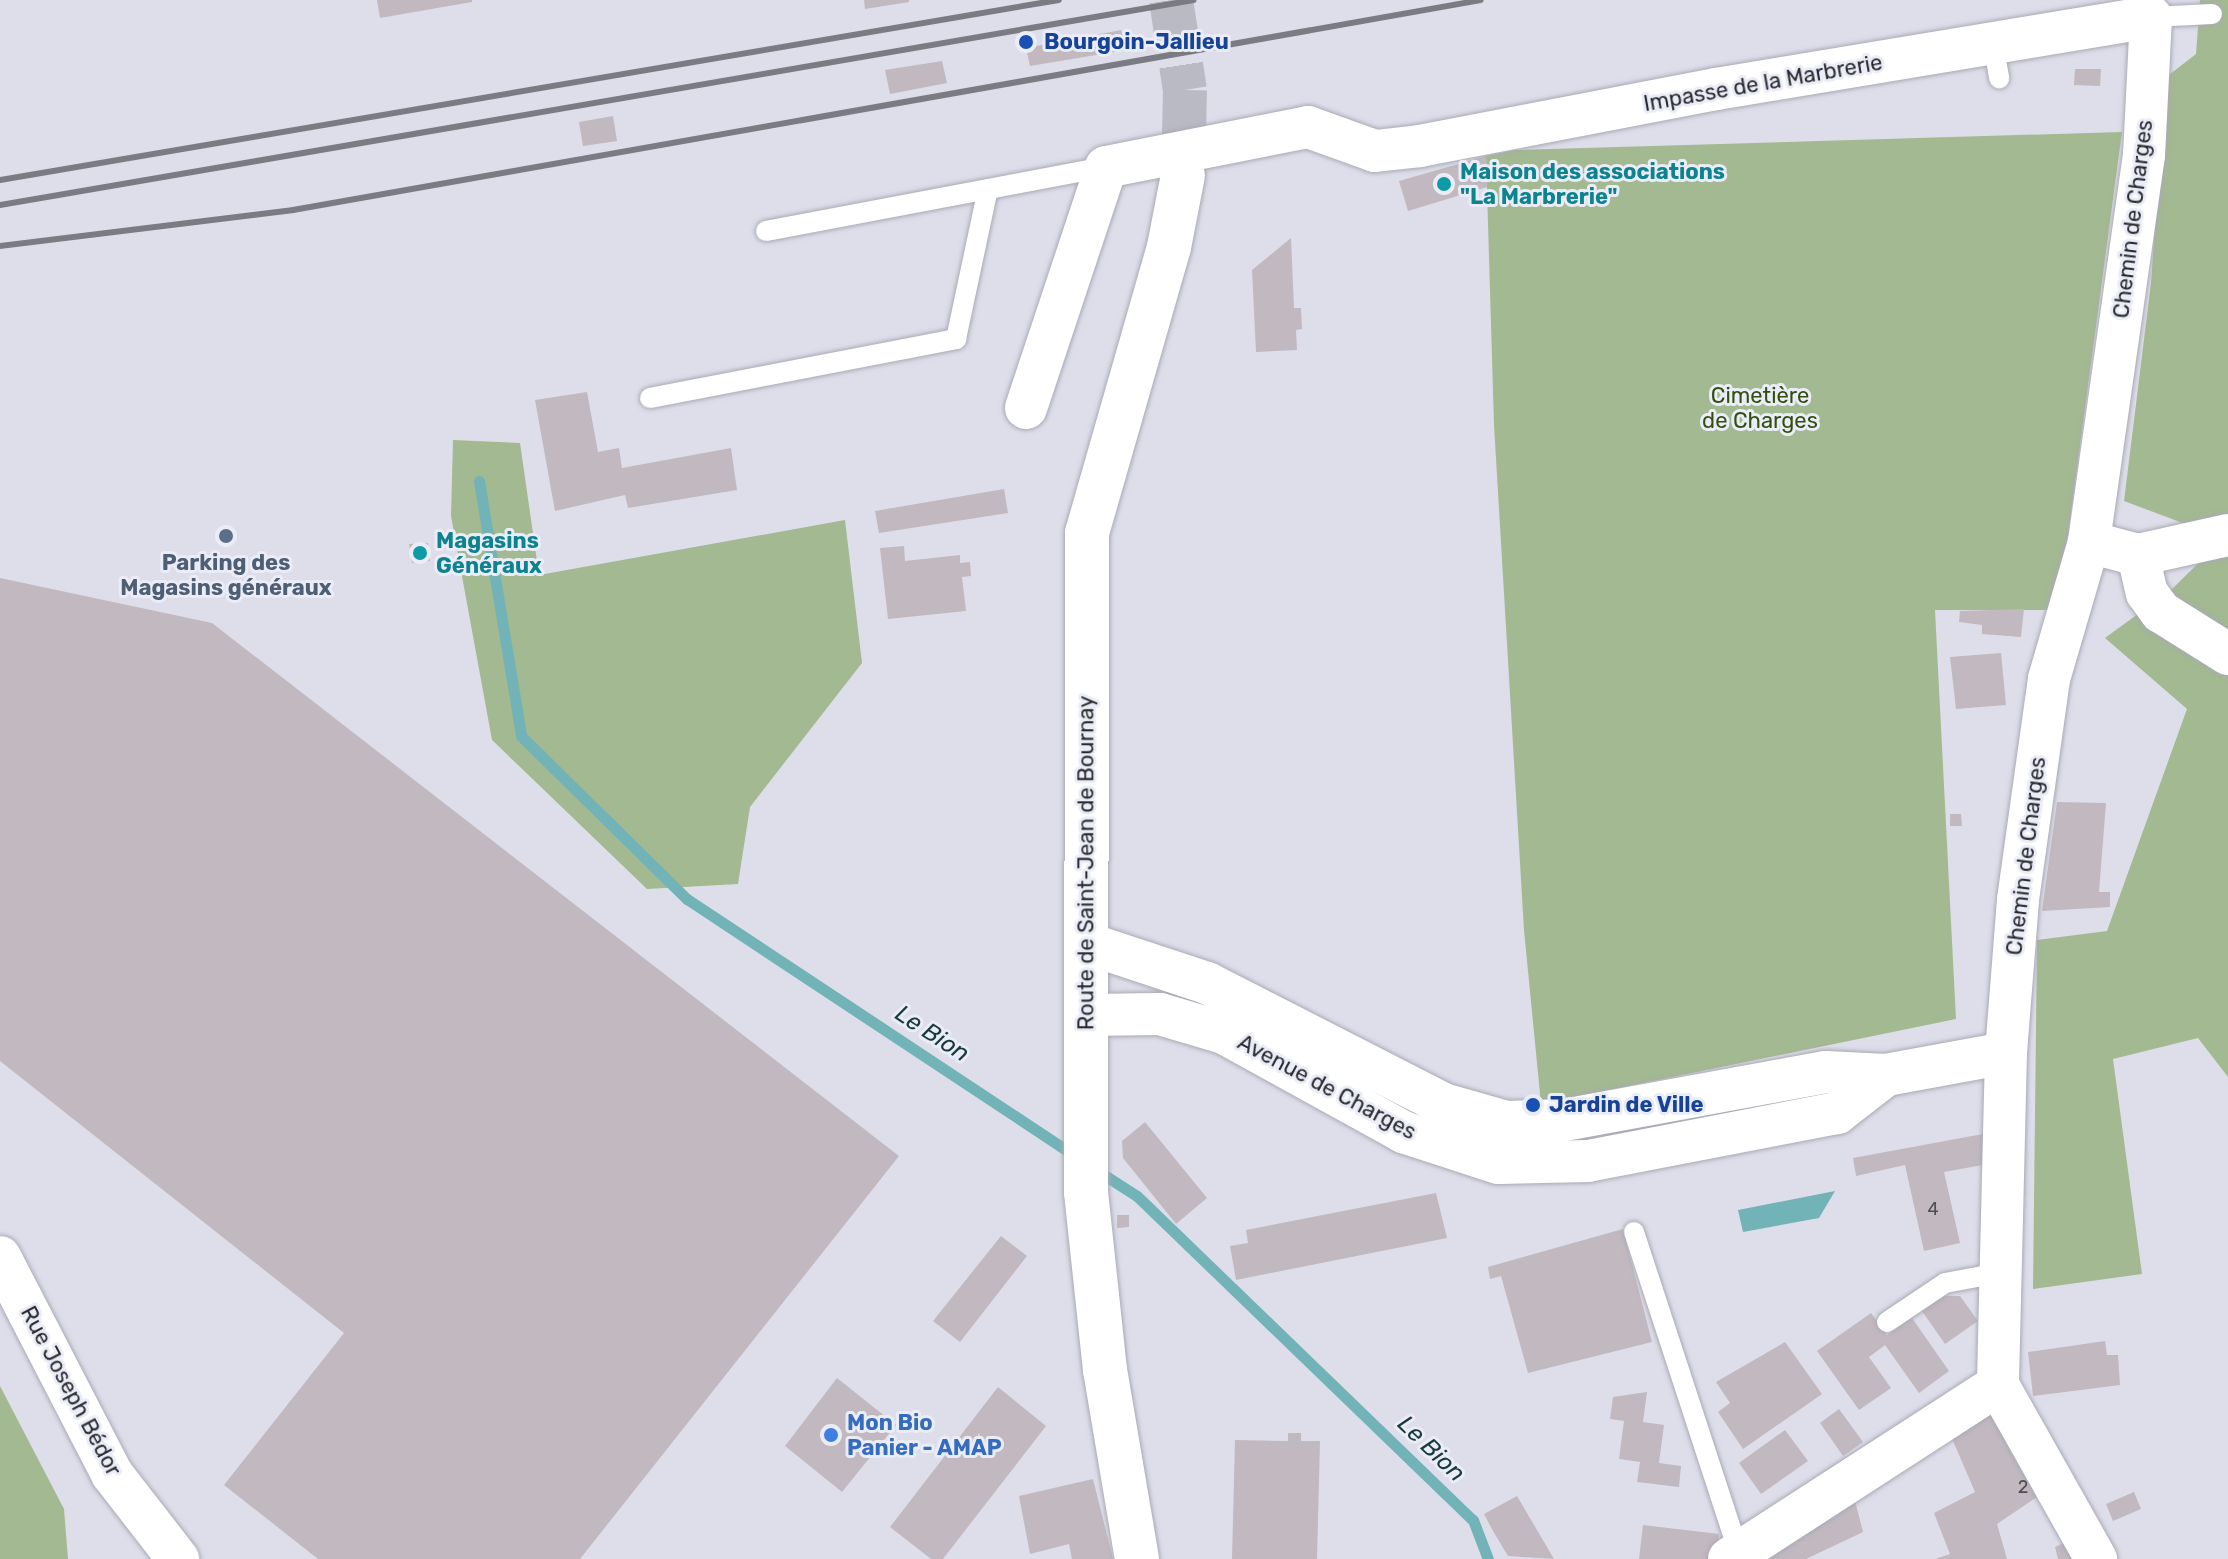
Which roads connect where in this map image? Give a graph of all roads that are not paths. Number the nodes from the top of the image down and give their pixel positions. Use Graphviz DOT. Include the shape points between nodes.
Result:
graph roads {
  1 [pos="2151,9"];
  2 [pos="2212,14"];
  3 [pos="1106,167"];
  4 [pos="1183,175"];
  5 [pos="988,189"];
  6 [pos="766,231"];
  7 [pos="650,398"];
  8 [pos="1026,408"];
  9 [pos="2228,535"];
  10 [pos="2089,542"];
  11 [pos="2138,555"];
  12 [pos="2228,654"];
  13 [pos="1086,943"];
  14 [pos="1085,1015"];
  15 [pos="2006,1053"];
  16 [pos="1886,1075"];
  17 [pos="1634,1232"];
  18 [pos="0,1257"];
  19 [pos="2004,1272"];
  20 [pos="1887,1322"];
  21 [pos="1998,1385"];
  22 [pos="1734,1555"];
  23 [pos="178,1559"];
  24 [pos="1137,1559"];
  25 [pos="2096,1559"];
  1 -- 2 [label="lane"];
  1 -- 3 [label="street, Impasse de la Marbrerie" via="1996,61 1512,139 1375,151 1308,127"];
  1 -- 10 [label="street, Chemin de Charges" via="2144,155"];
  3 -- 5 [label="lane"];
  3 -- 8 [label="street"];
  4 -- 13 [label="main road, Route de Saint-Jean de Bournay" via="1169,247 1087,533"];
  5 -- 6 [label="lane"];
  5 -- 7 [label="lane" via="956,339"];
  9 -- 11 [label="street"];
  10 -- 11 [label="street"];
  10 -- 15 [label="street, Chemin de Charges" via="2047,693 2018,900"];
  11 -- 12 [label="street" via="2147,593 2161,612"];
  13 -- 14 [label="main road, Route de Saint-Jean de Bournay"];
  13 -- 16 [label="street, Avenue de Charges" via="1207,983 1443,1104 1507,1122 1564,1120 1826,1072"];
  14 -- 16 [label="street, Avenue de Charges" via="1160,1014 1224,1033 1403,1132 1498,1163 1588,1161 1837,1113"];
  14 -- 24 [label="main road, Route de Saint-Jean de Bournay" via="1086,1192 1105,1370"];
  15 -- 16 [label="street, Avenue de Charges"];
  15 -- 19 [label="street, Chemin de Charges"];
  17 -- 22 [label="lane"];
  18 -- 23 [label="street, Rue Joseph Bédor" via="112,1474"];
  19 -- 20 [label="lane" via="1945,1283"];
  19 -- 21 [label="street, Chemin de Charges"];
  21 -- 22 [label="street"];
  21 -- 25 [label="street"];
}
